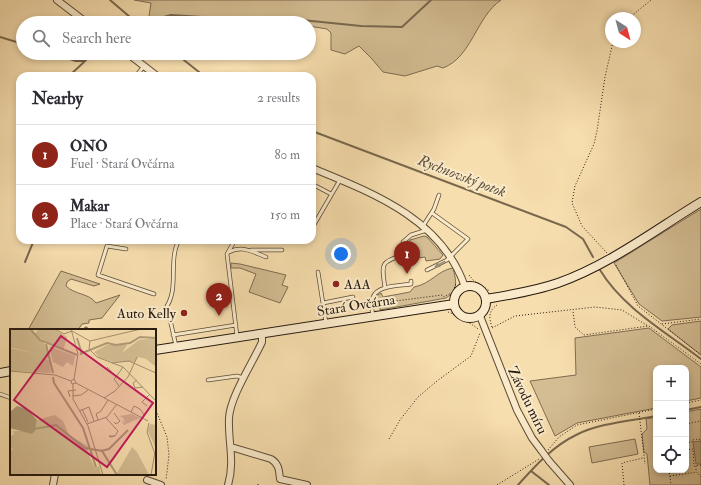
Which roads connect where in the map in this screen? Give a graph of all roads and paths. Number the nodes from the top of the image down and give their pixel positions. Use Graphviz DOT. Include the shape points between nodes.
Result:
graph roads {
  1 [pos="57,0"];
  2 [pos="651,0"];
  3 [pos="636,12"];
  4 [pos="78,16"];
  5 [pos="612,48"];
  6 [pos="136,60"];
  7 [pos="144,66"];
  8 [pos="139,72"];
  9 [pos="152,72"];
  10 [pos="316,170"];
  11 [pos="340,180"];
  12 [pos="316,186"];
  13 [pos="331,194"];
  14 [pos="439,195"];
  15 [pos="701,202"];
  16 [pos="432,214"];
  17 [pos="316,221"];
  18 [pos="425,228"];
  19 [pos="177,244"];
  20 [pos="233,244"];
  21 [pos="126,249"];
  22 [pos="249,250"];
  23 [pos="282,250"];
  24 [pos="229,252"];
  25 [pos="403,255"];
  26 [pos="612,256"];
  27 [pos="266,257"];
  28 [pos="451,257"];
  29 [pos="408,268"];
  30 [pos="427,270"];
  31 [pos="318,272"];
  32 [pos="469,275"];
  33 [pos="455,280"];
  34 [pos="411,281"];
  35 [pos="465,287"];
  36 [pos="385,288"];
  37 [pos="494,291"];
  38 [pos="154,294"];
  39 [pos="353,297"];
  40 [pos="486,299"];
  41 [pos="323,303"];
  42 [pos="454,304"];
  43 [pos="497,305"];
  44 [pos="372,306"];
  45 [pos="573,311"];
  46 [pos="446,312"];
  47 [pos="325,314"];
  48 [pos="373,316"];
  49 [pos="480,316"];
  50 [pos="701,319"];
  51 [pos="326,323"];
  52 [pos="236,325"];
  53 [pos="662,325"];
  54 [pos="648,326"];
  55 [pos="486,330"];
  56 [pos="262,334"];
  57 [pos="172,335"];
  58 [pos="237,337"];
  59 [pos="176,346"];
  60 [pos="156,350"];
  61 [pos="701,355"];
  62 [pos="701,364"];
  63 [pos="10,372"];
  64 [pos="0,373"];
  65 [pos="244,378"];
  66 [pos="208,380"];
  67 [pos="0,394"];
  68 [pos="10,398"];
  69 [pos="701,400"];
  70 [pos="689,402"];
  71 [pos="156,410"];
  72 [pos="653,410"];
  73 [pos="639,413"];
  74 [pos="701,421"];
  75 [pos="689,423"];
  76 [pos="389,439"];
  77 [pos="701,439"];
  78 [pos="689,442"];
  79 [pos="231,448"];
  80 [pos="542,449"];
  81 [pos="689,450"];
  82 [pos="548,451"];
  83 [pos="548,454"];
  84 [pos="540,458"];
  85 [pos="644,458"];
  86 [pos="645,464"];
  87 [pos="701,465"];
  88 [pos="696,466"];
  89 [pos="697,472"];
  90 [pos="670,473"];
  91 [pos="686,473"];
  92 [pos="689,473"];
  93 [pos="55,475"];
  94 [pos="670,476"];
  95 [pos="701,478"];
  96 [pos="147,480"];
  97 [pos="280,482"];
  98 [pos="53,485"];
  99 [pos="161,485"];
  100 [pos="166,485"];
  101 [pos="228,485"];
  102 [pos="307,485"];
  103 [pos="497,485"];
  104 [pos="570,485"];
  105 [pos="624,485"];
  106 [pos="671,485"];
  1 -- 4 [label="street"];
  2 -- 3 [label="path"];
  5 -- 26 [label="path" via="594,144 575,186 572,203 582,226 602,249"];
  6 -- 7 [label="street"];
  7 -- 8 [label="lane"];
  7 -- 9 [label="street"];
  10 -- 11 [label="street"];
  11 -- 13 [label="lane"];
  11 -- 18 [label="street" via="377,196"];
  12 -- 13 [label="lane"];
  13 -- 17 [label="lane"];
  14 -- 16 [label="lane"];
  15 -- 26 [label="main road"];
  16 -- 18 [label="lane"];
  16 -- 28 [label="lane" via="468,239"];
  18 -- 25 [label="lane" via="406,238 402,246"];
  18 -- 28 [label="street"];
  19 -- 57 [label="lane" via="171,299 167,306"];
  20 -- 24 [label="lane"];
  21 -- 38 [label="lane" via="107,246 98,275"];
  22 -- 23 [label="lane"];
  22 -- 24 [label="lane" via="237,248"];
  22 -- 27 [label="lane"];
  24 -- 52 [label="lane" via="227,254"];
  25 -- 29 [label="lane"];
  25 -- 36 [label="lane" via="384,263 382,268"];
  26 -- 40 [label="main road" via="586,271 558,282 530,291"];
  26 -- 53 [label="path" via="638,306"];
  28 -- 30 [label="lane, one-way"];
  28 -- 35 [label="street"];
  31 -- 41 [label="lane"];
  32 -- 37 [label="path" via="486,290"];
  33 -- 44 [label="path" via="453,292 444,298 442,295"];
  34 -- 36 [label="lane" via="411,284"];
  35 -- 40 [label="main road" via="479,288"];
  35 -- 42 [label="main road" via="456,294"];
  36 -- 44 [label="lane" via="373,296"];
  39 -- 41 [label="lane"];
  40 -- 49 [label="main road" via="485,309"];
  41 -- 47 [label="lane"];
  42 -- 48 [label="main road, Stará Ovčárna"];
  42 -- 49 [label="main road" via="463,317"];
  43 -- 55 [label="path" via="491,310"];
  44 -- 47 [label="path"];
  44 -- 48 [label="lane"];
  45 -- 54 [label="path" via="594,307 622,310"];
  45 -- 54 [label="path" via="575,327 584,335"];
  45 -- 55 [label="path" via="515,316"];
  46 -- 55 [label="path"];
  47 -- 51 [label="lane"];
  48 -- 51 [label="main road, Stará Ovčárna"];
  49 -- 55 [label="street, Závodu míru"];
  50 -- 53 [label="path"];
  51 -- 56 [label="main road, Stará Ovčárna"];
  52 -- 57 [label="lane"];
  52 -- 58 [label="lane"];
  53 -- 61 [label="path"];
  54 -- 62 [label="path"];
  55 -- 76 [label="path" via="471,356 436,380 418,397"];
  55 -- 80 [label="street, Závodu míru" via="517,410 532,438"];
  56 -- 58 [label="main road, Stará Ovčárna"];
  56 -- 65 [label="street" via="262,342"];
  57 -- 59 [label="lane"];
  58 -- 59 [label="main road, Stará Ovčárna"];
  59 -- 60 [label="main road, Stará Ovčárna"];
  63 -- 64 [label="main road"];
  65 -- 66 [label="lane" via="237,376"];
  65 -- 79 [label="street" via="232,403 229,418"];
  67 -- 68 [label="lane"];
  69 -- 70 [label="path"];
  71 -- 100 [label="path" via="167,437 169,455"];
  72 -- 73 [label="path"];
  73 -- 82 [label="path" via="577,425 559,437"];
  73 -- 85 [label="path"];
  74 -- 75 [label="path"];
  77 -- 78 [label="path"];
  79 -- 97 [label="street" via="276,462"];
  79 -- 101 [label="street" via="232,471"];
  80 -- 83 [label="path"];
  80 -- 104 [label="street, Závodu míru, bridge"];
  81 -- 88 [label="path" via="693,449"];
  84 -- 103 [label="path"];
  85 -- 86 [label="path"];
  85 -- 105 [label="path" via="622,463"];
  87 -- 88 [label="path"];
  88 -- 89 [label="path"];
  89 -- 92 [label="path"];
  89 -- 95 [label="path"];
  90 -- 94 [label="path"];
  91 -- 94 [label="path"];
  93 -- 98 [label="street"];
  94 -- 106 [label="path"];
  96 -- 99 [label="street"];
  97 -- 102 [label="street"];
}
